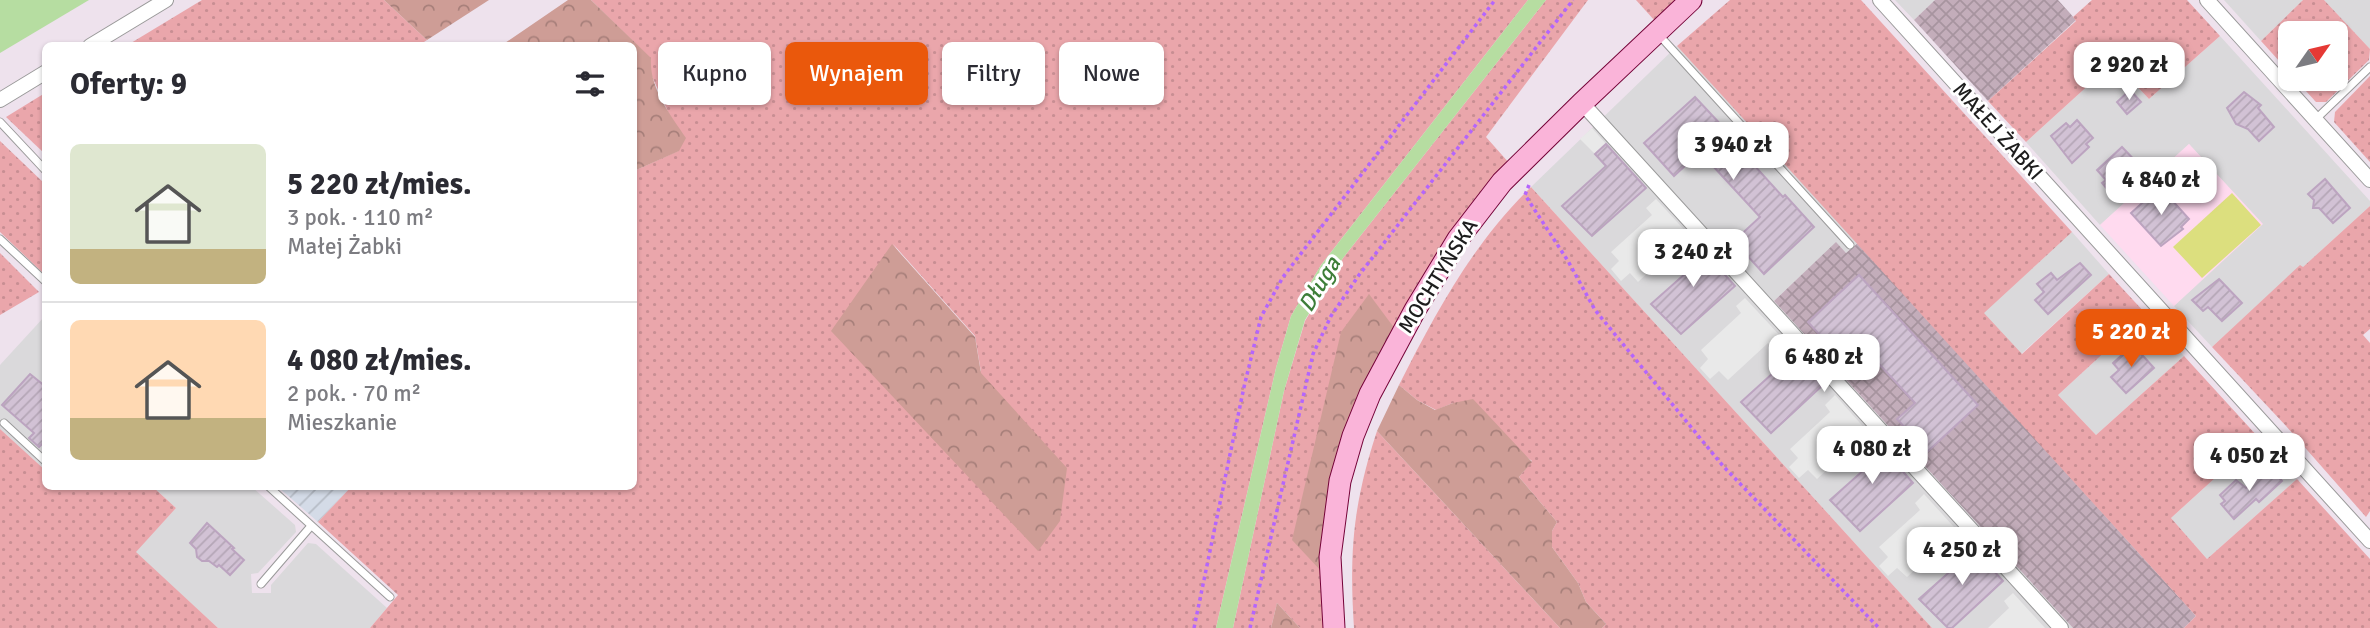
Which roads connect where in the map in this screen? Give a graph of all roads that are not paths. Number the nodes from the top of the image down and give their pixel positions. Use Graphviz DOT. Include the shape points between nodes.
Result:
graph roads {
  1 [pos="166,0"];
  2 [pos="1691,0"];
  3 [pos="1880,0"];
  4 [pos="2207,0"];
  5 [pos="1656,32"];
  6 [pos="97,42"];
  7 [pos="2370,67"];
  8 [pos="42,74"];
  9 [pos="0,100"];
  10 [pos="1581,103"];
  11 [pos="2315,120"];
  12 [pos="0,122"];
  13 [pos="42,167"];
  14 [pos="2370,180"];
  15 [pos="0,239"];
  16 [pos="1850,245"];
  17 [pos="42,278"];
  18 [pos="4,423"];
  19 [pos="42,459"];
  20 [pos="272,490"];
  21 [pos="311,526"];
  22 [pos="2370,541"];
  23 [pos="261,584"];
  24 [pos="390,597"];
  25 [pos="1334,628"];
  26 [pos="2061,628"];
  1 -- 6 [label="street"];
  2 -- 5 [label="street, MOCHTYŃSKA"];
  3 -- 22 [label="street, MAŁEJ ŻABKI"];
  4 -- 11 [label="street"];
  5 -- 10 [label="street, MOCHTYŃSKA"];
  5 -- 16 [label="lane"];
  7 -- 11 [label="lane"];
  8 -- 9 [label="street"];
  10 -- 25 [label="street, MOCHTYŃSKA" via="1502,182 1465,229 1431,281 1370,394 1353,436 1333,522"];
  10 -- 26 [label="street"];
  11 -- 14 [label="street"];
  12 -- 13 [label="lane"];
  15 -- 17 [label="lane"];
  18 -- 19 [label="lane"];
  20 -- 21 [label="lane"];
  21 -- 23 [label="lane"];
  21 -- 24 [label="lane"];
}
